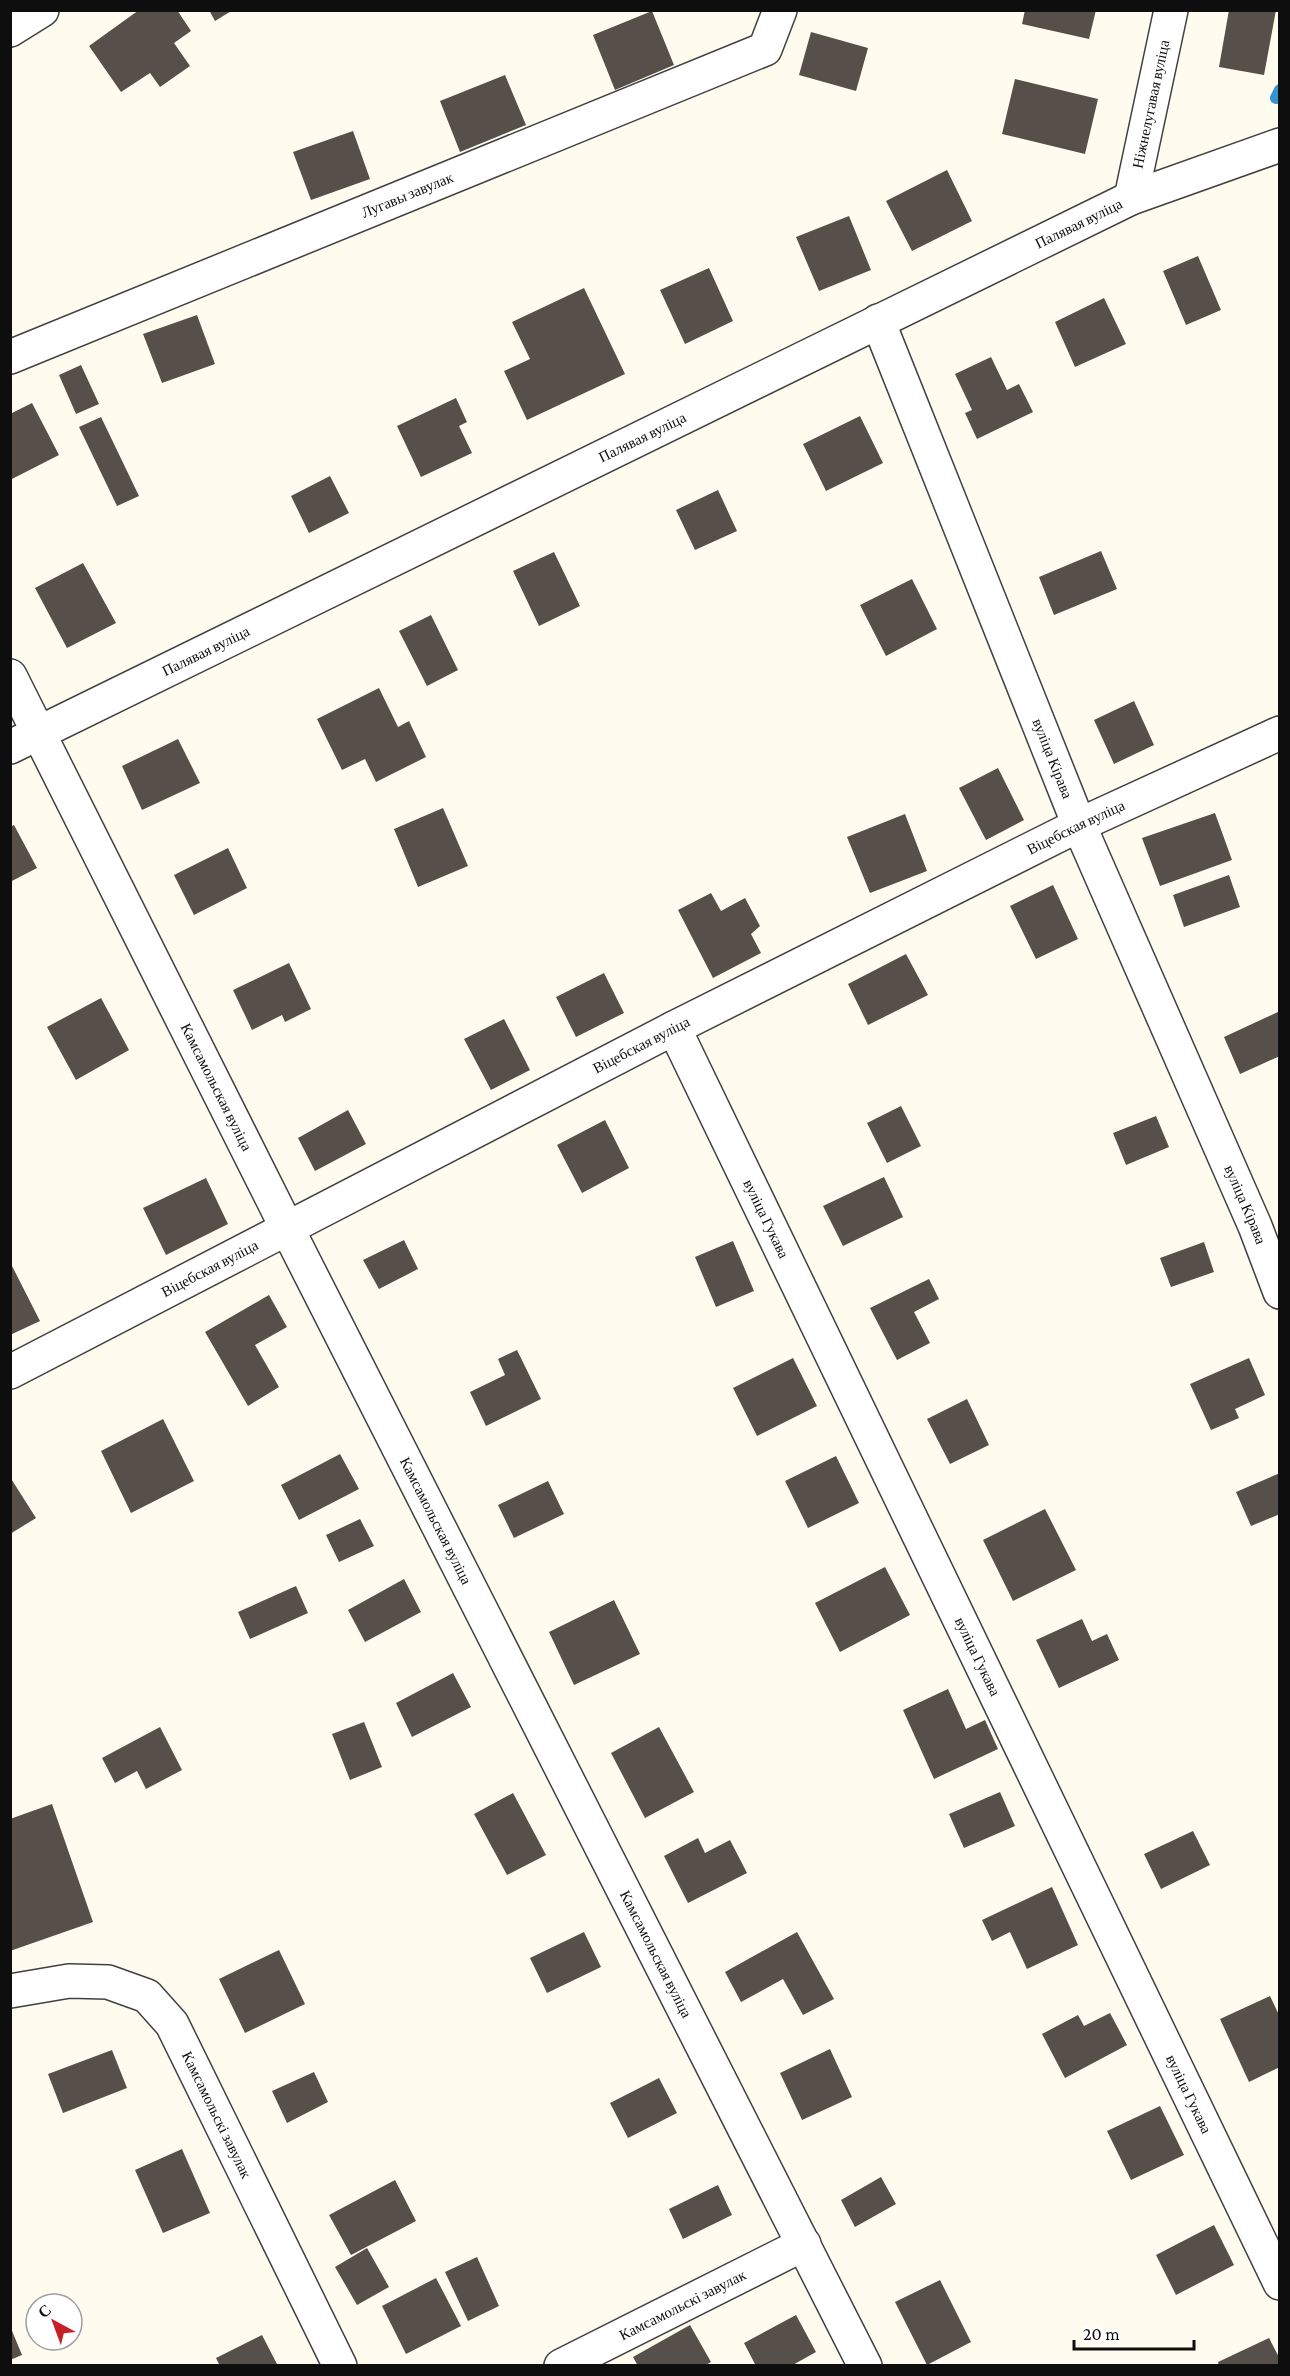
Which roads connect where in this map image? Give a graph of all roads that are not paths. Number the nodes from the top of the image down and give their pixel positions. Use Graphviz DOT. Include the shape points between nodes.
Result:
graph roads {
  1 [pos="42,10"];
  2 [pos="780,10"];
  3 [pos="1171,10"];
  4 [pos="10,30"];
  5 [pos="1280,146"];
  6 [pos="1131,198"];
  7 [pos="878,321"];
  8 [pos="10,357"];
  9 [pos="10,676"];
  10 [pos="1280,733"];
  11 [pos="24,739"];
  12 [pos="1079,825"];
  13 [pos="674,1028"];
  14 [pos="1267,1220"];
  15 [pos="287,1228"];
  16 [pos="1280,1292"];
  17 [pos="10,1372"];
  18 [pos="10,1991"];
  19 [pos="804,2244"];
  20 [pos="1280,2283"];
  21 [pos="340,2366"];
  22 [pos="561,2366"];
  23 [pos="865,2366"];
  1 -- 4 [label="street"];
  2 -- 8 [label="street, Лугавы завулак" via="765,49"];
  3 -- 6 [label="street, Ніжнелугавая вуліца"];
  5 -- 6 [label="street, Палявая вуліца"];
  6 -- 7 [label="street, Палявая вуліца"];
  7 -- 11 [label="street, Палявая вуліца"];
  7 -- 12 [label="street, вуліца Кірава"];
  9 -- 11 [label="street, Камсамольская вуліца"];
  10 -- 12 [label="street, Віцебская вуліца"];
  11 -- 15 [label="street, Камсамольская вуліца"];
  12 -- 13 [label="street, Віцебская вуліца"];
  12 -- 14 [label="street, вуліца Кірава"];
  13 -- 15 [label="street, Віцебская вуліца"];
  13 -- 20 [label="street, вуліца Гукава"];
  14 -- 16 [label="street, вуліца Кірава"];
  15 -- 17 [label="street, Віцебская вуліца"];
  15 -- 19 [label="street, Камсамольская вуліца"];
  18 -- 21 [label="street, Камсамольскі завулак" via="69,1981 108,1982 147,1996 172,2024"];
  19 -- 22 [label="street, Камсамольскі завулак"];
  19 -- 23 [label="street, Камсамольская вуліца"];
}
